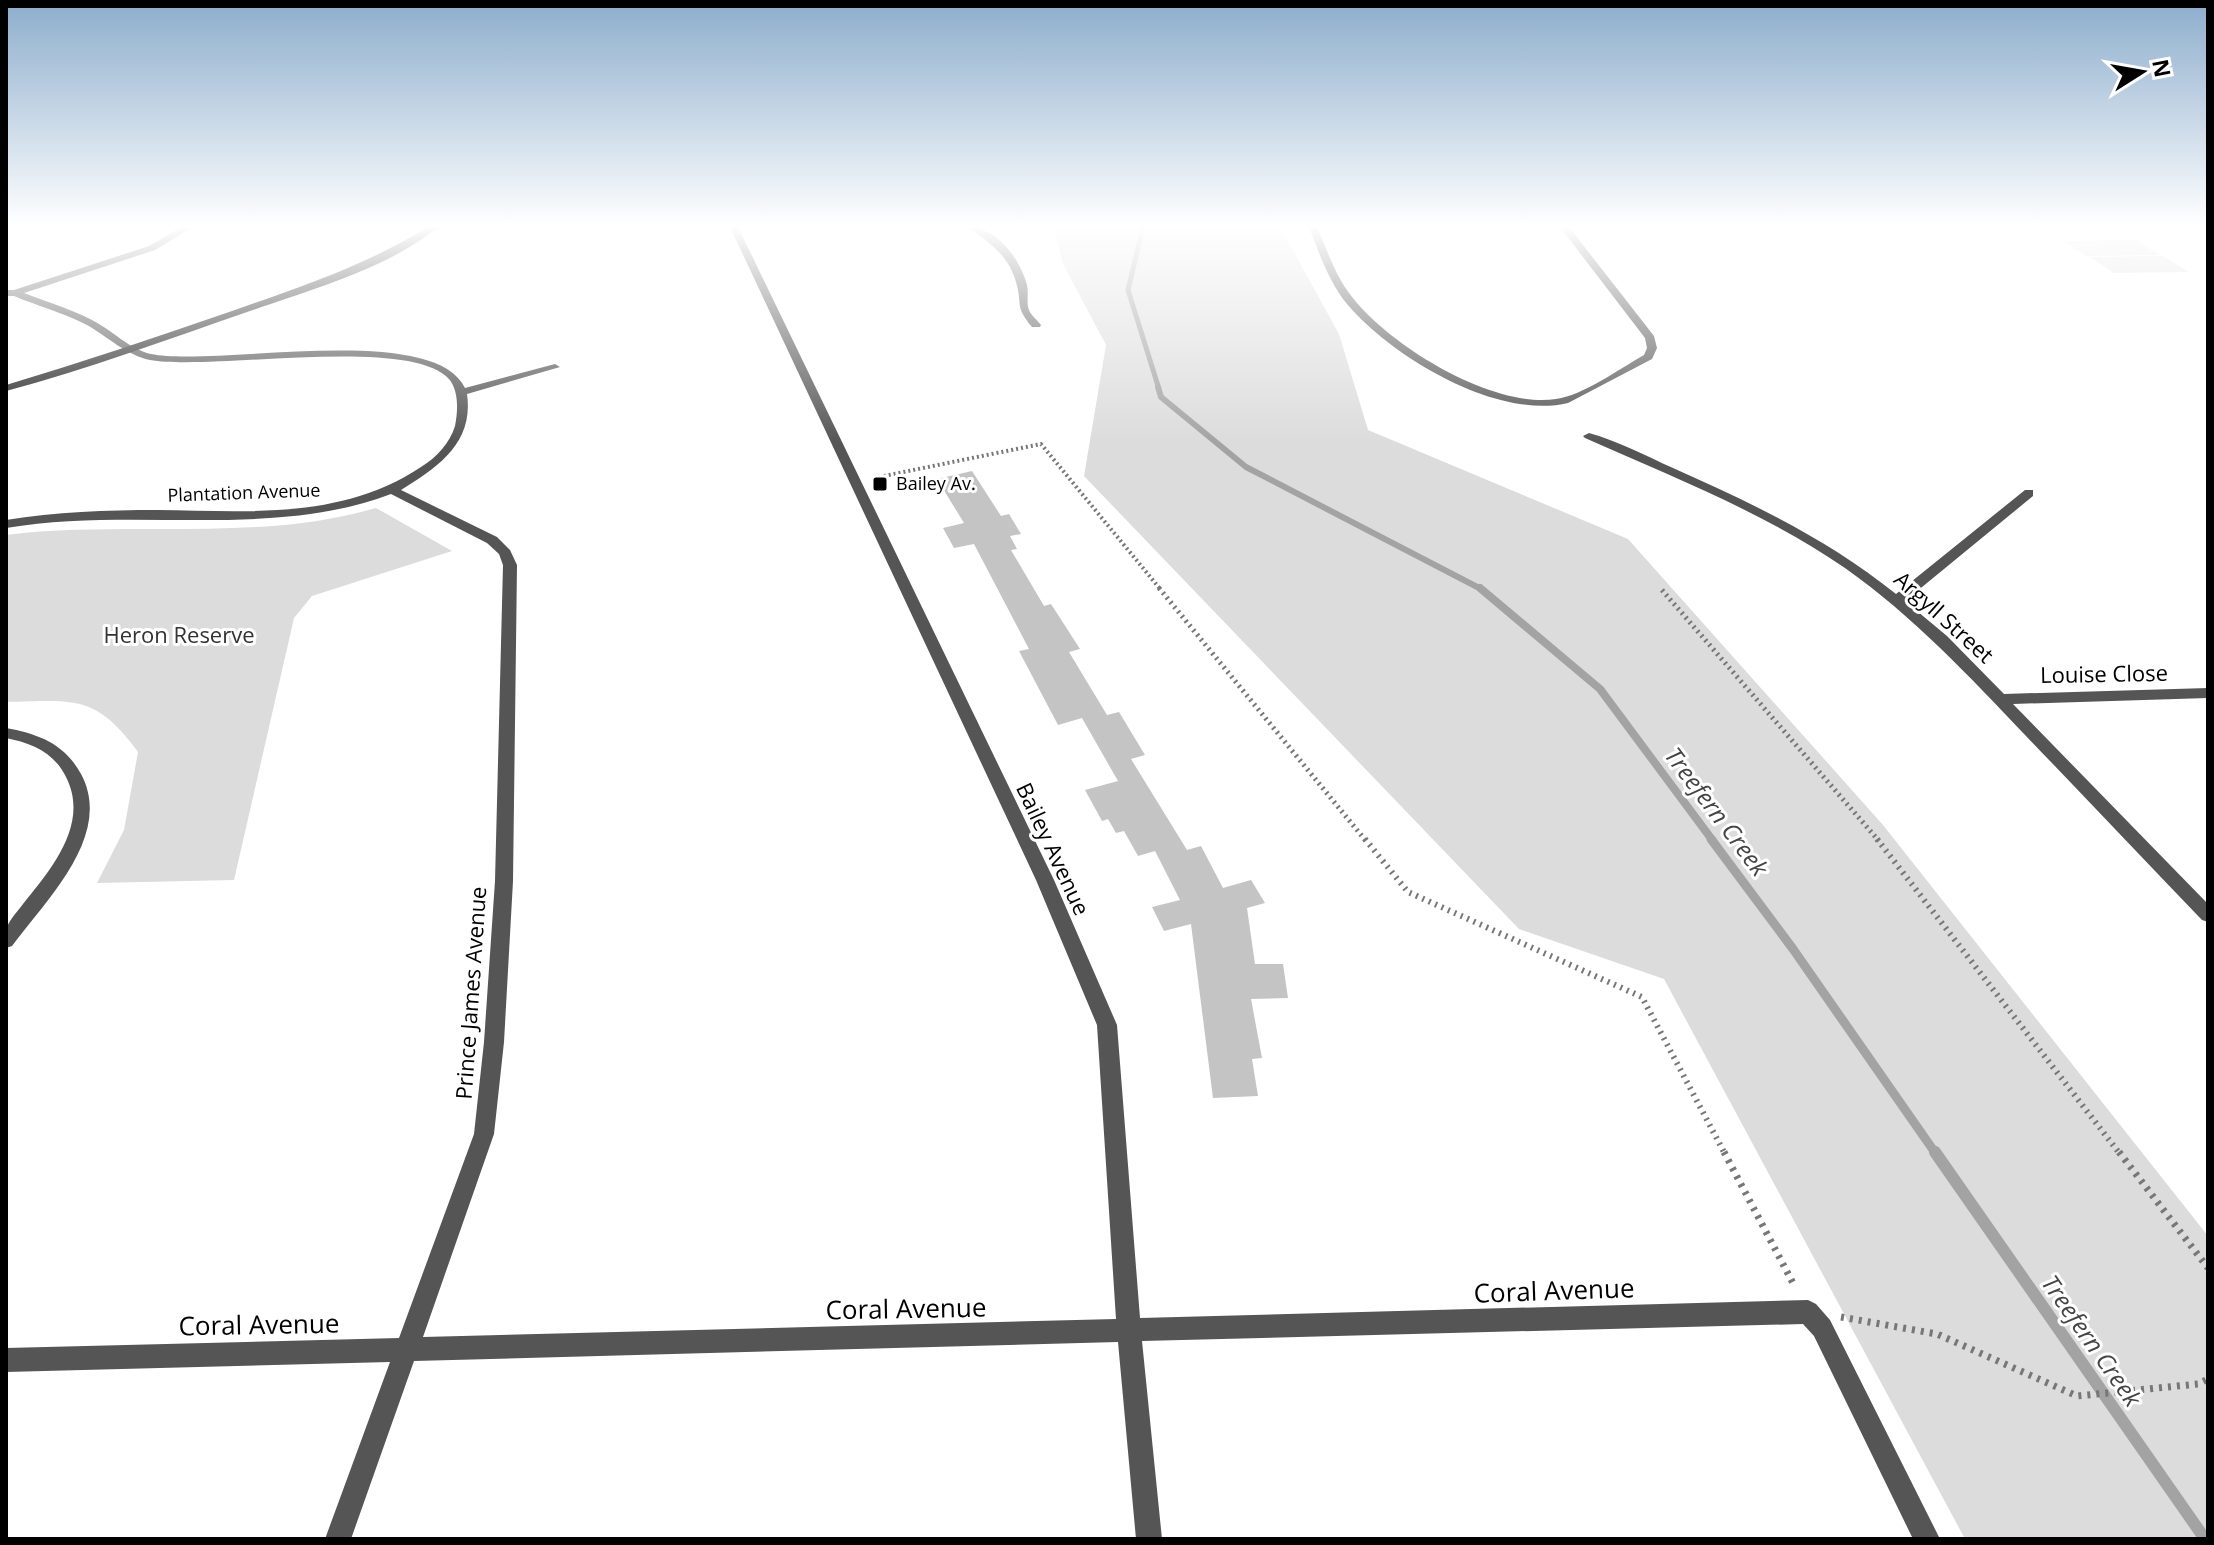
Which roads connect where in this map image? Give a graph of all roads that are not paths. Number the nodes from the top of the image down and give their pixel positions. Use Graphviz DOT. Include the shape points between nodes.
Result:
graph roads {
  1 [pos="27,299"];
  2 [pos="276,299"];
  3 [pos="770,299"];
  4 [pos="1025,299"];
  5 [pos="1350,299"];
  6 [pos="1620,299"];
  7 [pos="1036,325"];
  8 [pos="135,349"];
  9 [pos="555,367"];
  10 [pos="6,388"];
  11 [pos="461,392"];
  12 [pos="1589,436"];
  13 [pos="394,491"];
  14 [pos="2029,493"];
  15 [pos="6,524"];
  16 [pos="1897,600"];
  17 [pos="2208,693"];
  18 [pos="2000,699"];
  19 [pos="6,733"];
  20 [pos="2208,915"];
  21 [pos="6,941"];
  22 [pos="1129,1331"];
  23 [pos="408,1350"];
  24 [pos="6,1360"];
  25 [pos="338,1539"];
  26 [pos="1149,1539"];
  27 [pos="1927,1539"];
  1 -- 8 [label="street" via="87,321"];
  2 -- 8 [label="main road"];
  3 -- 22 [label="street, Bailey Avenue" via="1045,880 1107,1025"];
  4 -- 7 [label="street" via="1024,311"];
  5 -- 6 [label="street" via="1386,334 1432,365 1496,395 1549,404 1563,402 1648,357 1650,338"];
  8 -- 10 [label="main road"];
  8 -- 11 [label="street" via="158,357 397,357 445,370"];
  9 -- 11 [label="street"];
  11 -- 13 [label="street, Plantation Avenue" via="461,419 453,443 432,466"];
  12 -- 16 [label="street, Argyll Street" via="1748,508 1832,554"];
  13 -- 15 [label="street, Plantation Avenue" via="313,511 91,515"];
  13 -- 23 [label="street, Prince James Avenue" via="492,540 505,553 512,582 504,881 484,1134"];
  14 -- 16 [label="street"];
  16 -- 18 [label="street, Argyll Street"];
  17 -- 18 [label="street, Louise Close"];
  18 -- 20 [label="street, Argyll Street"];
  19 -- 21 [label="street" via="35,739 60,756 79,781 82,808 76,839"];
  22 -- 23 [label="street, Coral Avenue"];
  22 -- 26 [label="street, Bailey Avenue"];
  22 -- 27 [label="street, Coral Avenue" via="1808,1312 1822,1328"];
  23 -- 24 [label="street, Coral Avenue"];
  23 -- 25 [label="street, Prince James Avenue"];
}
